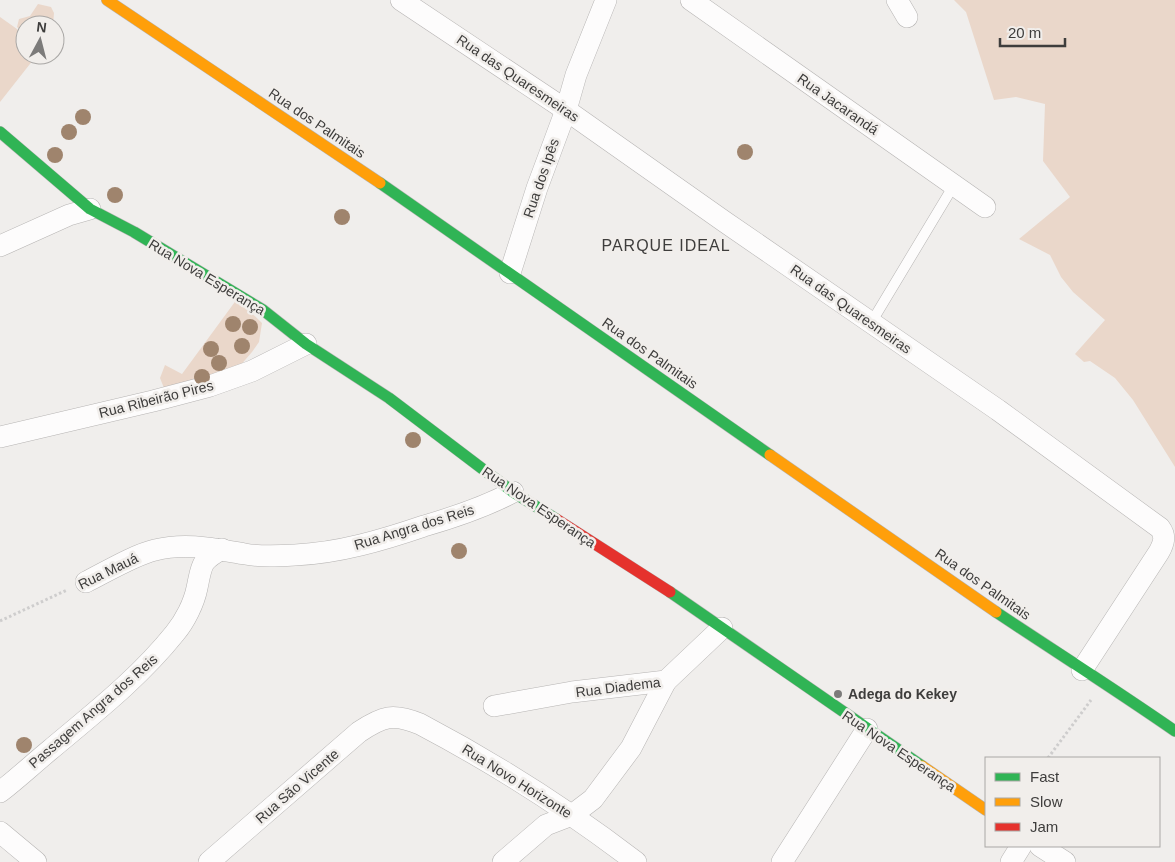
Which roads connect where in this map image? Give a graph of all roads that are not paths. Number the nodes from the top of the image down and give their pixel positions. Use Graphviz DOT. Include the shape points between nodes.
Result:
graph roads {
  1 [pos="107,0"];
  2 [pos="401,0"];
  3 [pos="606,0"];
  4 [pos="692,0"];
  5 [pos="566,110"];
  6 [pos="0,132"];
  7 [pos="954,185"];
  8 [pos="985,206"];
  9 [pos="90,209"];
  10 [pos="0,246"];
  11 [pos="510,273"];
  12 [pos="871,323"];
  13 [pos="306,344"];
  14 [pos="0,437"];
  15 [pos="513,492"];
  16 [pos="222,549"];
  17 [pos="86,582"];
  18 [pos="722,628"];
  19 [pos="1082,670"];
  20 [pos="666,681"];
  21 [pos="494,706"];
  22 [pos="390,718"];
  23 [pos="868,730"];
  24 [pos="1175,731"];
  25 [pos="0,792"];
  26 [pos="985,809"];
  27 [pos="572,815"];
  28 [pos="0,832"];
  29 [pos="1021,847"];
  30 [pos="1042,847"];
  31 [pos="36,862"];
  32 [pos="209,862"];
  33 [pos="503,862"];
  34 [pos="636,862"];
  35 [pos="782,862"];
  36 [pos="1011,862"];
  37 [pos="1065,862"];
  1 -- 11 [label="street, Rua dos Palmitais"];
  2 -- 5 [label="street, Rua das Quaresmeiras"];
  3 -- 5 [label="street, Rua dos Ipês"];
  4 -- 7 [label="street, Rua Jacarandá"];
  5 -- 11 [label="street, Rua dos Ipês"];
  5 -- 12 [label="street, Rua das Quaresmeiras"];
  6 -- 9 [label="street, Rua Nova Esperança"];
  7 -- 8 [label="street, Rua Jacarandá"];
  7 -- 12 [label="lane"];
  9 -- 10 [label="street"];
  9 -- 13 [label="street, Rua Nova Esperança" via="263,310"];
  11 -- 19 [label="street, Rua dos Palmitais"];
  12 -- 19 [label="street, Rua das Quaresmeiras" via="998,410 1163,532 1160,552"];
  13 -- 14 [label="street, Rua Ribeirão Pires" via="252,371 210,386"];
  13 -- 15 [label="street, Rua Nova Esperança" via="389,398"];
  15 -- 16 [label="street, Rua Angra dos Reis" via="492,503 395,536 316,553 269,556"];
  15 -- 18 [label="street, Rua Nova Esperança"];
  16 -- 17 [label="street, Rua Mauá" via="175,546 153,550"];
  16 -- 25 [label="street, Passagem Angra dos Reis" via="202,565 192,604 179,628 157,655 92,716"];
  18 -- 20 [label="street, Rua Diadema"];
  18 -- 23 [label="street, Rua Nova Esperança"];
  19 -- 24 [label="street, Rua dos Palmitais"];
  20 -- 21 [label="street, Rua Diadema" via="572,692"];
  20 -- 27 [label="street" via="631,748 594,799"];
  22 -- 27 [label="street, Rua Novo Horizonte" via="407,718 436,732 510,774"];
  22 -- 32 [label="street, Rua São Vicente" via="359,732"];
  23 -- 26 [label="street, Rua Nova Esperança"];
  23 -- 35 [label="street"];
  27 -- 33 [label="street" via="546,825"];
  27 -- 34 [label="street, Rua Novo Horizonte"];
  28 -- 31 [label="street"];
  29 -- 36 [label="street"];
  30 -- 37 [label="street"];
}
